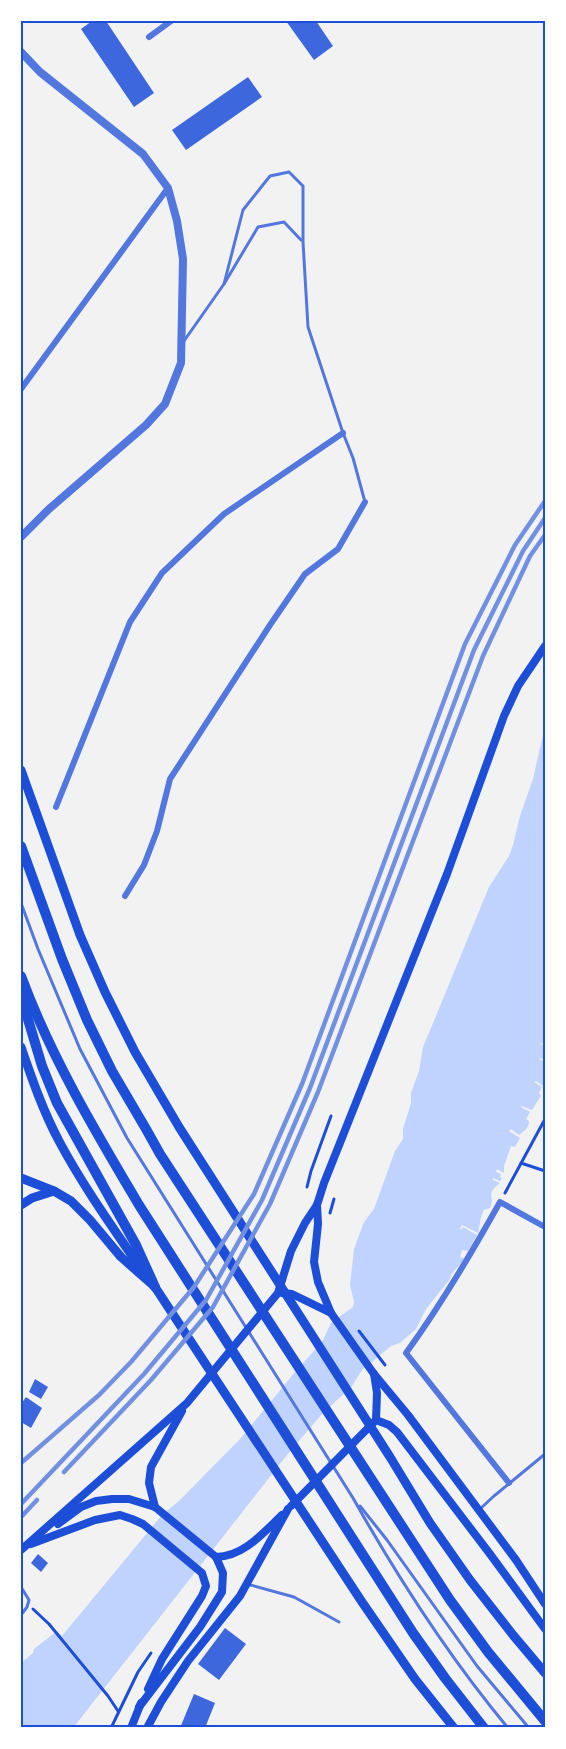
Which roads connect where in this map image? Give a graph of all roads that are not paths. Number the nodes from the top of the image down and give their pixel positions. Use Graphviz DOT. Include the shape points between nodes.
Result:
graph roads {
  1 [pos="171,21"];
  2 [pos="149,37"];
  3 [pos="21,52"];
  4 [pos="168,188"];
  5 [pos="303,242"];
  6 [pos="224,284"];
  7 [pos="182,345"];
  8 [pos="21,389"];
  9 [pos="343,433"];
  10 [pos="365,502"];
  11 [pos="21,537"];
  12 [pos="545,646"];
  13 [pos="21,770"];
  14 [pos="56,807"];
  15 [pos="21,846"];
  16 [pos="125,896"];
  17 [pos="21,903"];
  18 [pos="21,976"];
  19 [pos="21,996"];
  20 [pos="21,1047"];
  21 [pos="21,1178"];
  22 [pos="54,1191"];
  23 [pos="21,1205"];
  24 [pos="317,1205"];
  25 [pos="545,1227"];
  26 [pos="155,1287"];
  27 [pos="278,1293"];
  28 [pos="331,1313"];
  29 [pos="374,1374"];
  30 [pos="187,1403"];
  31 [pos="376,1420"];
  32 [pos="545,1454"];
  33 [pos="509,1483"];
  34 [pos="353,1498"];
  35 [pos="155,1507"];
  36 [pos="288,1509"];
  37 [pos="479,1510"];
  38 [pos="23,1548"];
  39 [pos="216,1557"];
  40 [pos="247,1584"];
  41 [pos="21,1587"];
  42 [pos="545,1604"];
  43 [pos="21,1615"];
  44 [pos="339,1622"];
  45 [pos="545,1629"];
  46 [pos="545,1672"];
  47 [pos="140,1707"];
  48 [pos="545,1721"];
  49 [pos="131,1728"];
  50 [pos="147,1728"];
  51 [pos="454,1728"];
  52 [pos="484,1728"];
  53 [pos="508,1728"];
  54 [pos="530,1728"];
  1 -- 2 [label="street"];
  3 -- 4 [label="street" via="40,72 143,154"];
  4 -- 7 [label="street" via="183,259"];
  4 -- 8 [label="street"];
  5 -- 6 [label="lane" via="284,222 258,227"];
  5 -- 6 [label="lane" via="303,186 289,172 270,176 243,210"];
  5 -- 9 [label="lane" via="308,327"];
  6 -- 7 [label="lane"];
  7 -- 11 [label="street" via="180,363 165,404"];
  9 -- 10 [label="lane"];
  9 -- 14 [label="street" via="224,514 162,573 130,622"];
  10 -- 16 [label="street" via="338,549 305,574 170,779 144,865"];
  12 -- 24 [label="main road" via="504,716 447,874"];
  13 -- 46 [label="main road" via="80,935 135,1053 430,1523 470,1580"];
  15 -- 48 [label="highway" via="92,1030 160,1154 450,1600"];
  17 -- 34 [label="lane" via="80,1049 128,1138"];
  18 -- 52 [label="highway" via="45,1035 139,1205 413,1633"];
  19 -- 26 [label="highway" via="57,1103"];
  20 -- 26 [label="main road" via="59,1140"];
  21 -- 22 [label="main road"];
  22 -- 23 [label="main road"];
  22 -- 26 [label="main road" via="71,1201 121,1257"];
  24 -- 27 [label="main road" via="291,1251"];
  24 -- 28 [label="main road" via="314,1262"];
  25 -- 33 [label="street" via="500,1202 406,1353"];
  26 -- 51 [label="main road" via="362,1602"];
  27 -- 28 [label="main road" via="292,1294"];
  27 -- 30 [label="main road"];
  28 -- 29 [label="main road"];
  29 -- 31 [label="main road"];
  29 -- 37 [label="main road"];
  30 -- 35 [label="main road" via="151,1467 149,1483"];
  30 -- 38 [label="main road"];
  31 -- 36 [label="main road"];
  31 -- 45 [label="main road" via="397,1432"];
  32 -- 33 [label="lane"];
  33 -- 37 [label="lane"];
  34 -- 53 [label="lane" via="447,1649"];
  34 -- 54 [label="lane" via="477,1666"];
  35 -- 38 [label="main road" via="129,1499 96,1501"];
  35 -- 39 [label="main road"];
  36 -- 39 [label="main road" via="236,1554"];
  36 -- 40 [label="main road"];
  37 -- 42 [label="main road"];
  38 -- 47 [label="main road" via="95,1520 125,1516 143,1524 202,1574 206,1586 202,1596 162,1659"];
  39 -- 47 [label="main road" via="223,1574 222,1592"];
  40 -- 44 [label="lane" via="294,1598"];
  40 -- 50 [label="main road" via="188,1661"];
  41 -- 43 [label="lane" via="29,1600"];
  47 -- 49 [label="main road"];
}
